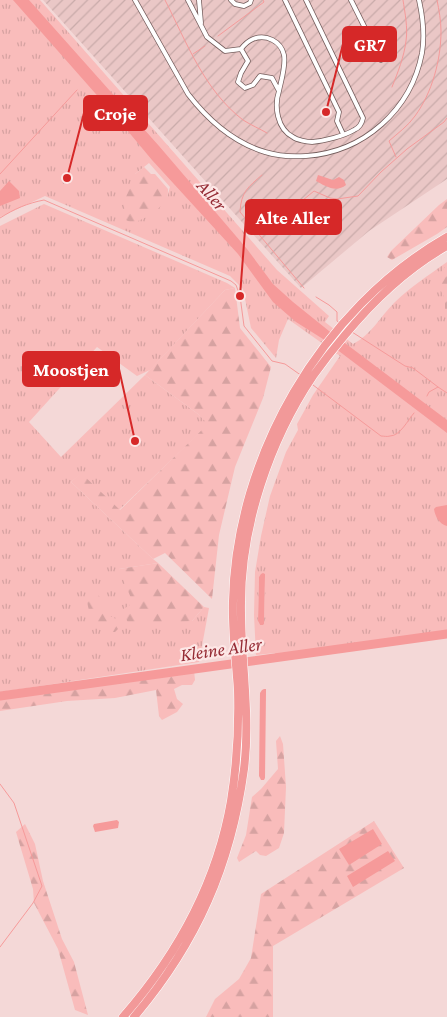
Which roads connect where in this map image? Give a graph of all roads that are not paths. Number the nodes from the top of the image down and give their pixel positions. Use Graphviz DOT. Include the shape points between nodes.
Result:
graph roads {
  1 [pos="135,0"];
  2 [pos="188,0"];
  3 [pos="199,0"];
  4 [pos="231,0"];
  5 [pos="251,0"];
  6 [pos="284,0"];
  7 [pos="306,0"];
  8 [pos="351,0"];
  9 [pos="419,0"];
  10 [pos="202,27"];
  11 [pos="240,49"];
  12 [pos="381,60"];
  13 [pos="282,74"];
  14 [pos="272,78"];
  15 [pos="278,92"];
  16 [pos="343,134"];
  17 [pos="447,237"];
  18 [pos="447,246"];
  19 [pos="352,320"];
  20 [pos="241,689"];
  21 [pos="123,1017"];
  22 [pos="134,1017"];
  1 -- 9 [label="street" via="188,94 211,121 255,149 300,156 335,151 355,143 371,134 397,108 412,82 422,52 424,32"];
  2 -- 10 [label="street"];
  3 -- 10 [label="street"];
  4 -- 5 [label="street" via="244,6"];
  6 -- 16 [label="street" via="339,112 337,121"];
  7 -- 16 [label="street" via="363,118 356,129"];
  8 -- 12 [label="street"];
  10 -- 11 [label="street" via="207,37 225,51"];
  11 -- 13 [label="street" via="247,42 263,37 278,43 284,55"];
  11 -- 14 [label="street" via="248,61 238,82 245,88 253,85 260,76"];
  13 -- 14 [label="street"];
  13 -- 15 [label="street"];
  14 -- 15 [label="street"];
  15 -- 16 [label="street" via="278,118 292,137 311,142"];
  17 -- 19 [label="highway" via="401,268 375,291"];
  18 -- 19 [label="highway" via="407,273"];
  19 -- 20 [label="highway" via="280,426 258,493 242,573"];
  20 -- 21 [label="highway" via="234,778 225,829 214,865 187,927 153,980"];
  20 -- 22 [label="highway" via="246,753 232,832 222,866 183,950"];
}
